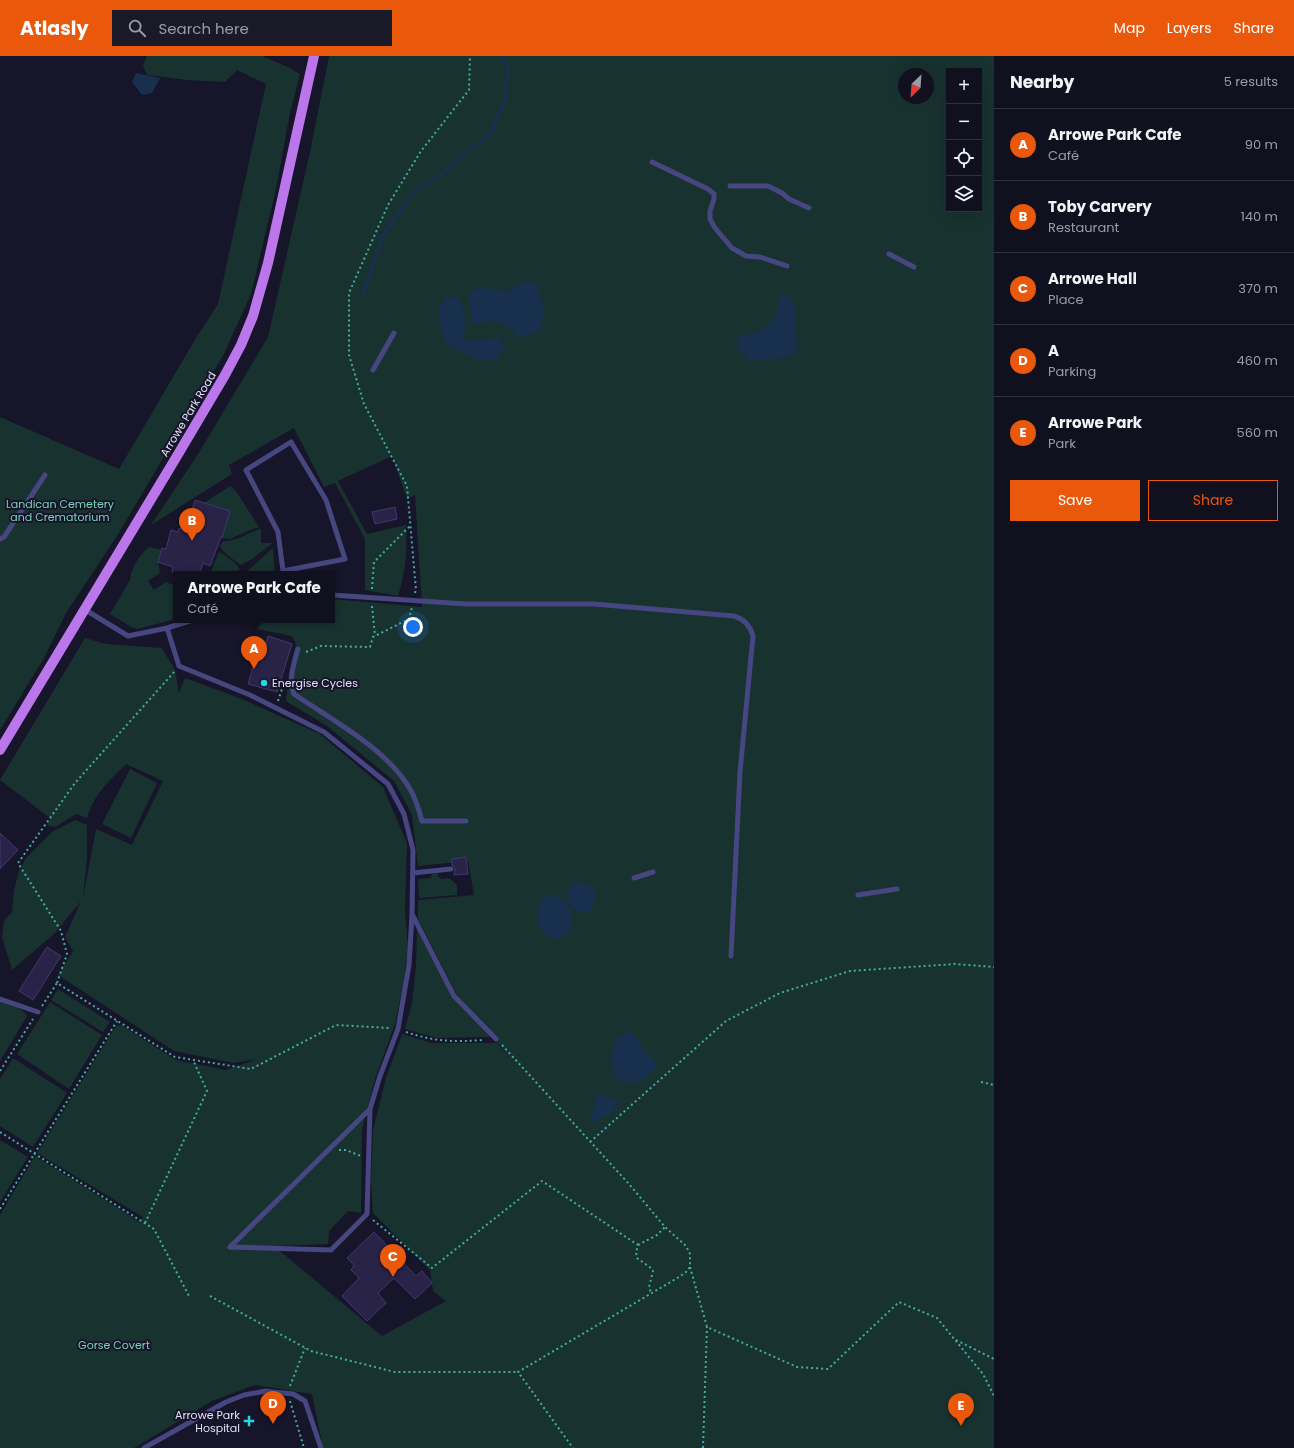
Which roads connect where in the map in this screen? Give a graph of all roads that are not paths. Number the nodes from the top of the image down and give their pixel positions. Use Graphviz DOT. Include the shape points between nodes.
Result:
graph roads {
  1 [pos="314,56"];
  2 [pos="652,162"];
  3 [pos="730,186"];
  4 [pos="809,208"];
  5 [pos="889,254"];
  6 [pos="786,266"];
  7 [pos="914,267"];
  8 [pos="394,333"];
  9 [pos="373,370"];
  10 [pos="44,475"];
  11 [pos="0,539"];
  12 [pos="282,571"];
  13 [pos="287,571"];
  14 [pos="335,595"];
  15 [pos="84,609"];
  16 [pos="183,623"];
  17 [pos="167,628"];
  18 [pos="298,648"];
  19 [pos="0,750"];
  20 [pos="466,821"];
  21 [pos="451,869"];
  22 [pos="653,872"];
  23 [pos="413,873"];
  24 [pos="634,878"];
  25 [pos="897,889"];
  26 [pos="858,894"];
  27 [pos="412,915"];
  28 [pos="731,956"];
  29 [pos="0,1000"];
  30 [pos="38,1012"];
  31 [pos="496,1039"];
  32 [pos="370,1109"];
  33 [pos="144,1448"];
  34 [pos="321,1448"];
  1 -- 15 [label="main road, Arrowe Park Road" via="268,263 244,338 225,375"];
  2 -- 6 [label="lane" via="714,194 710,219 732,248 746,256 760,257"];
  3 -- 4 [label="lane" via="768,186"];
  5 -- 7 [label="lane"];
  8 -- 9 [label="lane"];
  10 -- 11 [label="lane" via="4,537"];
  12 -- 13 [label="lane" via="278,532 246,470 291,442 326,500 345,559"];
  14 -- 28 [label="lane" via="466,604 594,604 742,618 753,636 740,772"];
  15 -- 17 [label="lane" via="128,636"];
  15 -- 19 [label="main road, Arrowe Park Road"];
  16 -- 17 [label="lane"];
  17 -- 23 [label="lane" via="179,666 250,695 324,732 388,784 404,814 413,850"];
  18 -- 20 [label="lane" via="291,676 294,694 377,751 410,788 422,821"];
  21 -- 23 [label="lane"];
  22 -- 24 [label="lane"];
  23 -- 27 [label="lane"];
  25 -- 26 [label="lane"];
  27 -- 31 [label="lane" via="454,996"];
  27 -- 32 [label="lane" via="409,965 398,1029"];
  29 -- 30 [label="lane"];
  32 -- 32 [label="lane" via="328,1151 230,1248 331,1250 367,1214"];
  33 -- 34 [label="lane" via="226,1402 266,1391 293,1394 305,1401"];
}
